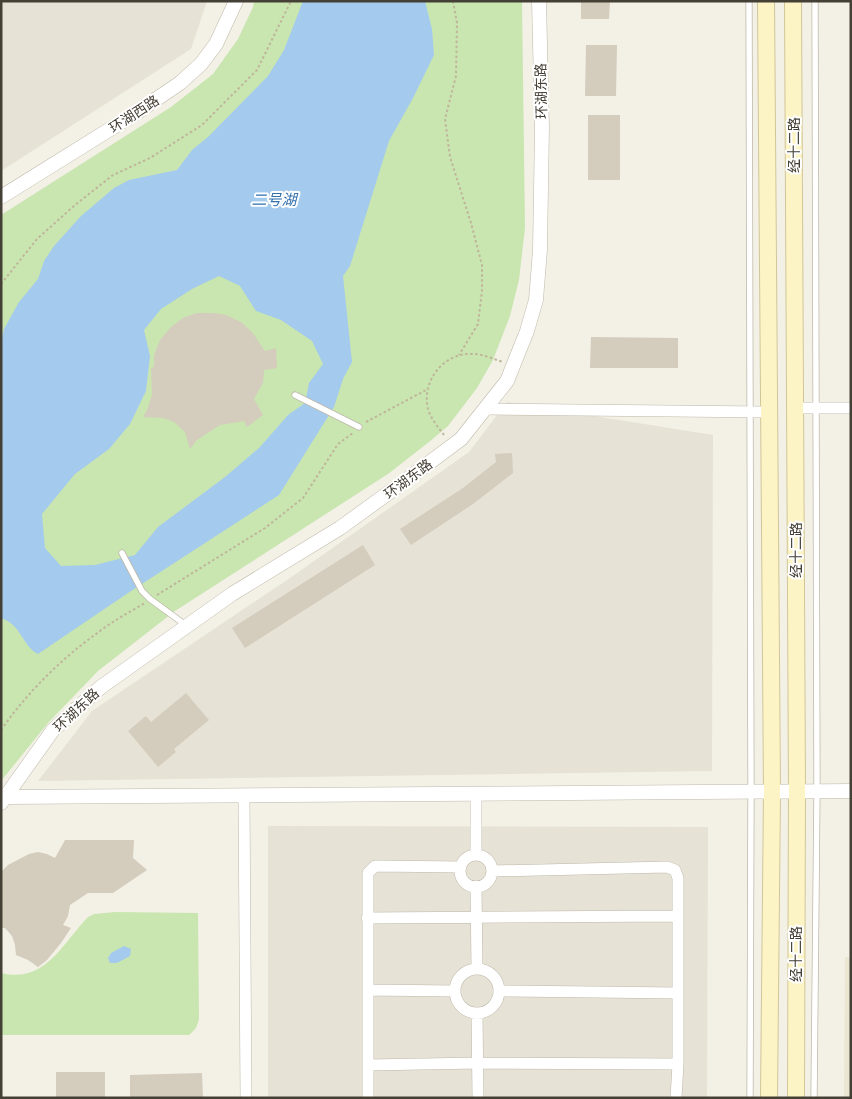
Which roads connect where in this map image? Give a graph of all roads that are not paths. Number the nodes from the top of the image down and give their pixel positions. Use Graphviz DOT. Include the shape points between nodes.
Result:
graph roads {
  1 [pos="236,1"];
  2 [pos="539,1"];
  3 [pos="749,1"];
  4 [pos="766,1"];
  5 [pos="794,1"];
  6 [pos="815,1"];
  7 [pos="1,198"];
  8 [pos="295,395"];
  9 [pos="795,408"];
  10 [pos="817,408"];
  11 [pos="851,408"];
  12 [pos="485,409"];
  13 [pos="750,412"];
  14 [pos="768,412"];
  15 [pos="359,427"];
  16 [pos="122,553"];
  17 [pos="187,626"];
  18 [pos="752,791"];
  19 [pos="772,791"];
  20 [pos="797,791"];
  21 [pos="817,791"];
  22 [pos="851,791"];
  23 [pos="476,793"];
  24 [pos="244,795"];
  25 [pos="3,800"];
  26 [pos="476,855"];
  27 [pos="461,868"];
  28 [pos="492,871"];
  29 [pos="476,886"];
  30 [pos="678,916"];
  31 [pos="476,917"];
  32 [pos="367,918"];
  33 [pos="477,969"];
  34 [pos="368,990"];
  35 [pos="455,991"];
  36 [pos="500,991"];
  37 [pos="678,993"];
  38 [pos="477,1013"];
  39 [pos="478,1063"];
  40 [pos="678,1064"];
  41 [pos="368,1065"];
  42 [pos="246,1098"];
  43 [pos="368,1098"];
  44 [pos="478,1098"];
  45 [pos="676,1098"];
  46 [pos="750,1098"];
  47 [pos="769,1098"];
  48 [pos="796,1098"];
  49 [pos="814,1098"];
  1 -- 7 [label="street, 环湖西路" via="216,44 201,64 180,83"];
  2 -- 12 [label="street, 环湖东路" via="542,128 536,300 506,381"];
  3 -- 13 [label="lane"];
  4 -- 14 [label="main road"];
  5 -- 9 [label="main road, 经十二路"];
  6 -- 10 [label="lane"];
  8 -- 15 [label="lane"];
  9 -- 10 [label="street"];
  9 -- 20 [label="main road, 经十二路"];
  10 -- 11 [label="street"];
  10 -- 21 [label="lane"];
  12 -- 13 [label="street"];
  12 -- 17 [label="street, 环湖东路" via="461,439 340,528 232,594"];
  13 -- 14 [label="street"];
  13 -- 18 [label="lane"];
  14 -- 19 [label="main road"];
  16 -- 17 [label="lane" via="142,591"];
  17 -- 25 [label="street, 环湖东路" via="101,687 53,730"];
  18 -- 19 [label="street"];
  18 -- 23 [label="street"];
  18 -- 46 [label="lane"];
  19 -- 20 [label="street"];
  19 -- 47 [label="main road"];
  20 -- 21 [label="street"];
  20 -- 48 [label="main road, 经十二路"];
  21 -- 22 [label="street"];
  21 -- 49 [label="lane"];
  23 -- 24 [label="street"];
  23 -- 26 [label="street"];
  24 -- 25 [label="street"];
  24 -- 42 [label="street"];
  26 -- 27 [label="street" via="467,858"];
  26 -- 28 [label="street" via="489,862"];
  27 -- 29 [label="street" via="463,880"];
  27 -- 32 [label="street" via="375,866 368,873"];
  28 -- 29 [label="street" via="485,883"];
  28 -- 30 [label="street" via="667,867 675,870 678,878"];
  29 -- 31 [label="street"];
  30 -- 31 [label="street"];
  30 -- 37 [label="street"];
  31 -- 32 [label="street"];
  31 -- 33 [label="street"];
  32 -- 34 [label="street"];
  33 -- 35 [label="street" via="461,975"];
  33 -- 36 [label="street" via="493,975"];
  34 -- 35 [label="street"];
  34 -- 41 [label="street"];
  35 -- 38 [label="street" via="461,1007"];
  36 -- 37 [label="street"];
  36 -- 38 [label="street" via="493,1007"];
  37 -- 40 [label="street"];
  38 -- 39 [label="street"];
  39 -- 40 [label="street"];
  39 -- 41 [label="street"];
  39 -- 44 [label="street"];
  40 -- 45 [label="street"];
  41 -- 43 [label="street"];
}
